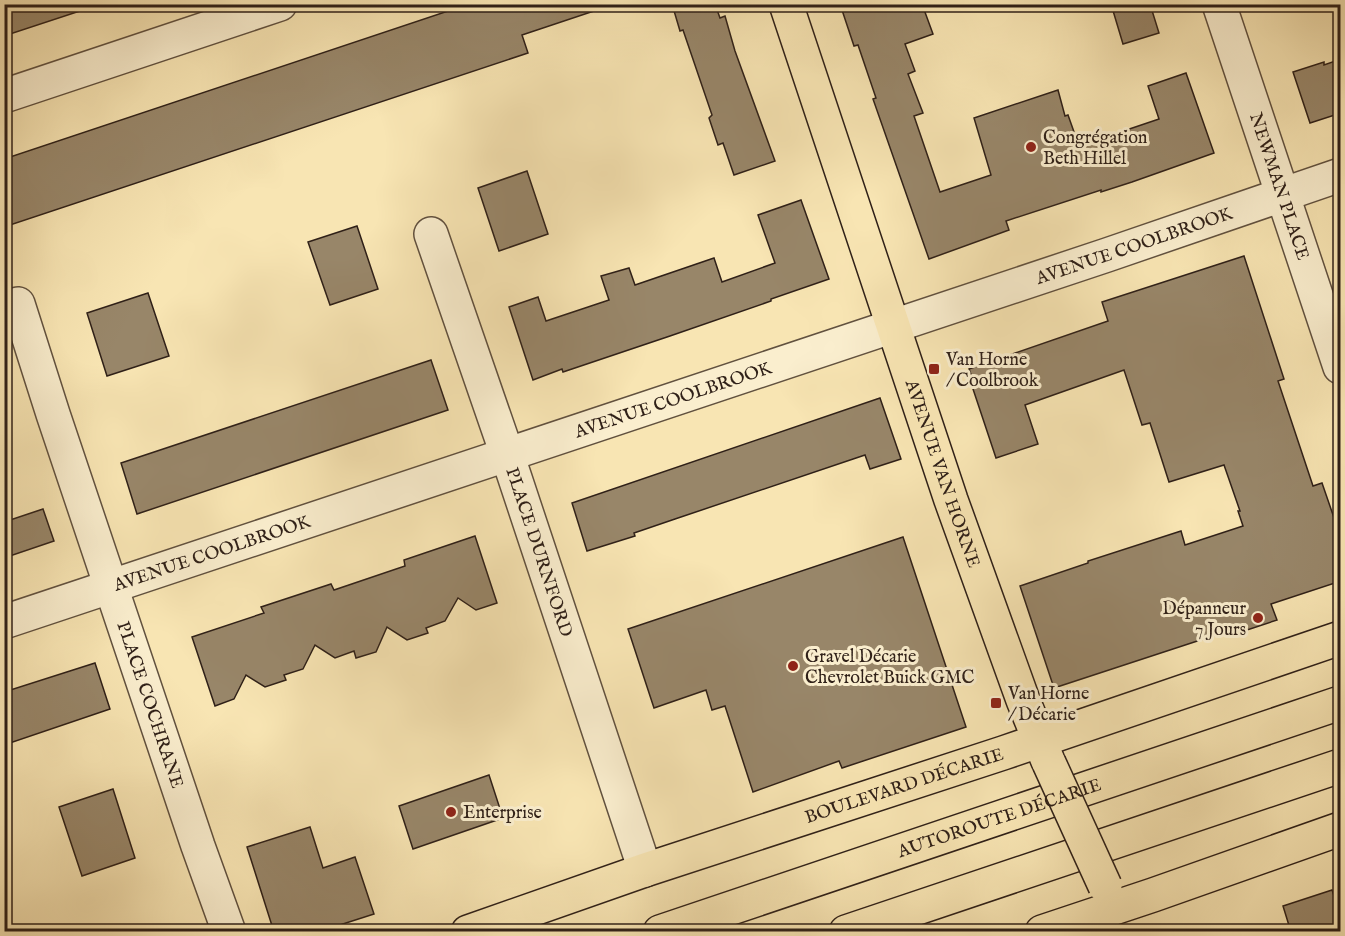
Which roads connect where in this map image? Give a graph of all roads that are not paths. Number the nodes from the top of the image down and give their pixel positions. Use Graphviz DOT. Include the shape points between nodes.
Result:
graph roads {
  1 [pos="280,4"];
  2 [pos="786,4"];
  3 [pos="1219,4"];
  4 [pos="4,96"];
  5 [pos="1341,175"];
  6 [pos="1283,194"];
  7 [pos="431,234"];
  8 [pos="18,304"];
  9 [pos="894,325"];
  10 [pos="1341,367"];
  11 [pos="507,454"];
  12 [pos="111,586"];
  13 [pos="4,622"];
  14 [pos="1341,638"];
  15 [pos="1341,703"];
  16 [pos="1044,752"];
  17 [pos="1341,766"];
  18 [pos="1341,829"];
  19 [pos="645,870"];
  20 [pos="1116,908"];
  21 [pos="229,932"];
  22 [pos="468,932"];
  23 [pos="660,932"];
  24 [pos="846,932"];
  25 [pos="1042,932"];
  1 -- 4 [label="street"];
  2 -- 9 [label="main road, AVENUE VAN HORNE"];
  3 -- 6 [label="street, NEWMAN PLACE"];
  5 -- 6 [label="street, AVENUE COOLBROOK"];
  6 -- 9 [label="street, AVENUE COOLBROOK"];
  6 -- 10 [label="street, NEWMAN PLACE"];
  7 -- 11 [label="street, PLACE DURNFORD"];
  8 -- 12 [label="street, PLACE COCHRANE"];
  9 -- 11 [label="street, AVENUE COOLBROOK"];
  9 -- 16 [label="main road, AVENUE VAN HORNE" via="951,500"];
  11 -- 12 [label="street, AVENUE COOLBROOK"];
  11 -- 19 [label="street, PLACE DURNFORD"];
  12 -- 13 [label="street, AVENUE COOLBROOK"];
  12 -- 21 [label="street, PLACE COCHRANE"];
  14 -- 16 [label="main road, BOULEVARD DÉCARIE"];
  15 -- 23 [label="main road, AUTOROUTE DÉCARIE"];
  16 -- 19 [label="main road, BOULEVARD DÉCARIE"];
  16 -- 20 [label="main road, AVENUE VAN HORNE, bridge"];
  17 -- 24 [label="main road"];
  18 -- 20 [label="main road"];
  19 -- 22 [label="main road, BOULEVARD DÉCARIE"];
  20 -- 25 [label="main road"];
}
